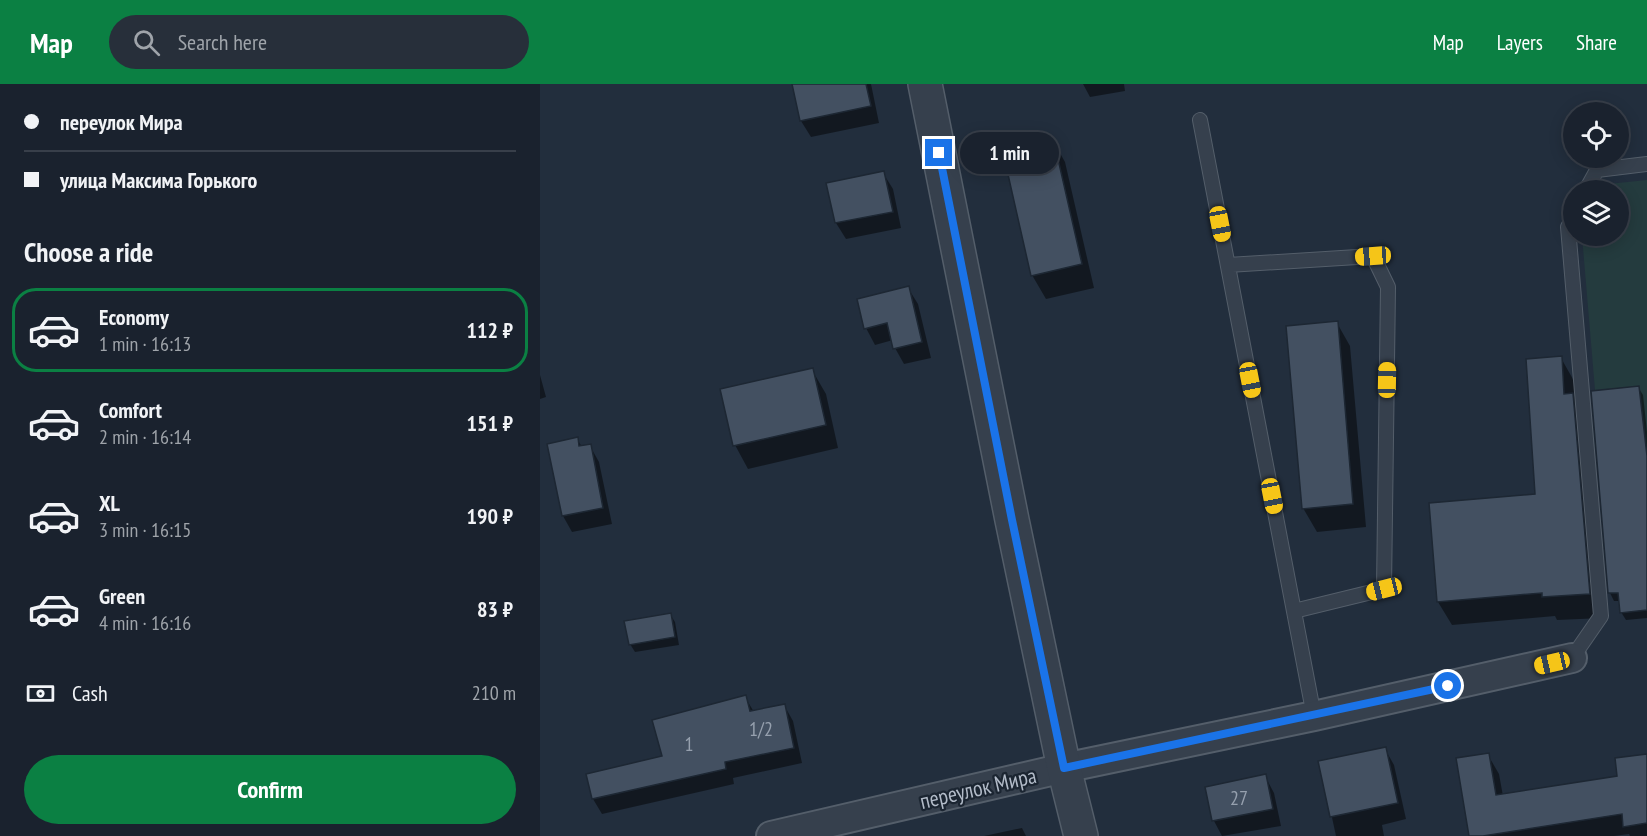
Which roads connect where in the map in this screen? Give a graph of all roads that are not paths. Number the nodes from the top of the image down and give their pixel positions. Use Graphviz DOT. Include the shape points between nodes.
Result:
graph roads {
  1 [pos="925,84"];
  2 [pos="1200,120"];
  3 [pos="1647,164"];
  4 [pos="1592,180"];
  5 [pos="1570,246"];
  6 [pos="1228,265"];
  7 [pos="1294,611"];
  8 [pos="1572,658"];
  9 [pos="1314,716"];
  10 [pos="1064,768"];
  11 [pos="771,836"];
  12 [pos="1081,836"];
  1 -- 10 [label="street"];
  2 -- 6 [label="lane"];
  3 -- 4 [label="lane" via="1597,170"];
  5 -- 8 [label="lane" via="1600,616"];
  6 -- 7 [label="lane"];
  6 -- 7 [label="lane" via="1373,256 1388,287 1384,589"];
  7 -- 9 [label="lane"];
  8 -- 9 [label="street, переулок Мира"];
  9 -- 10 [label="street, переулок Мира"];
  10 -- 11 [label="street, переулок Мира"];
  10 -- 12 [label="street"];
}
